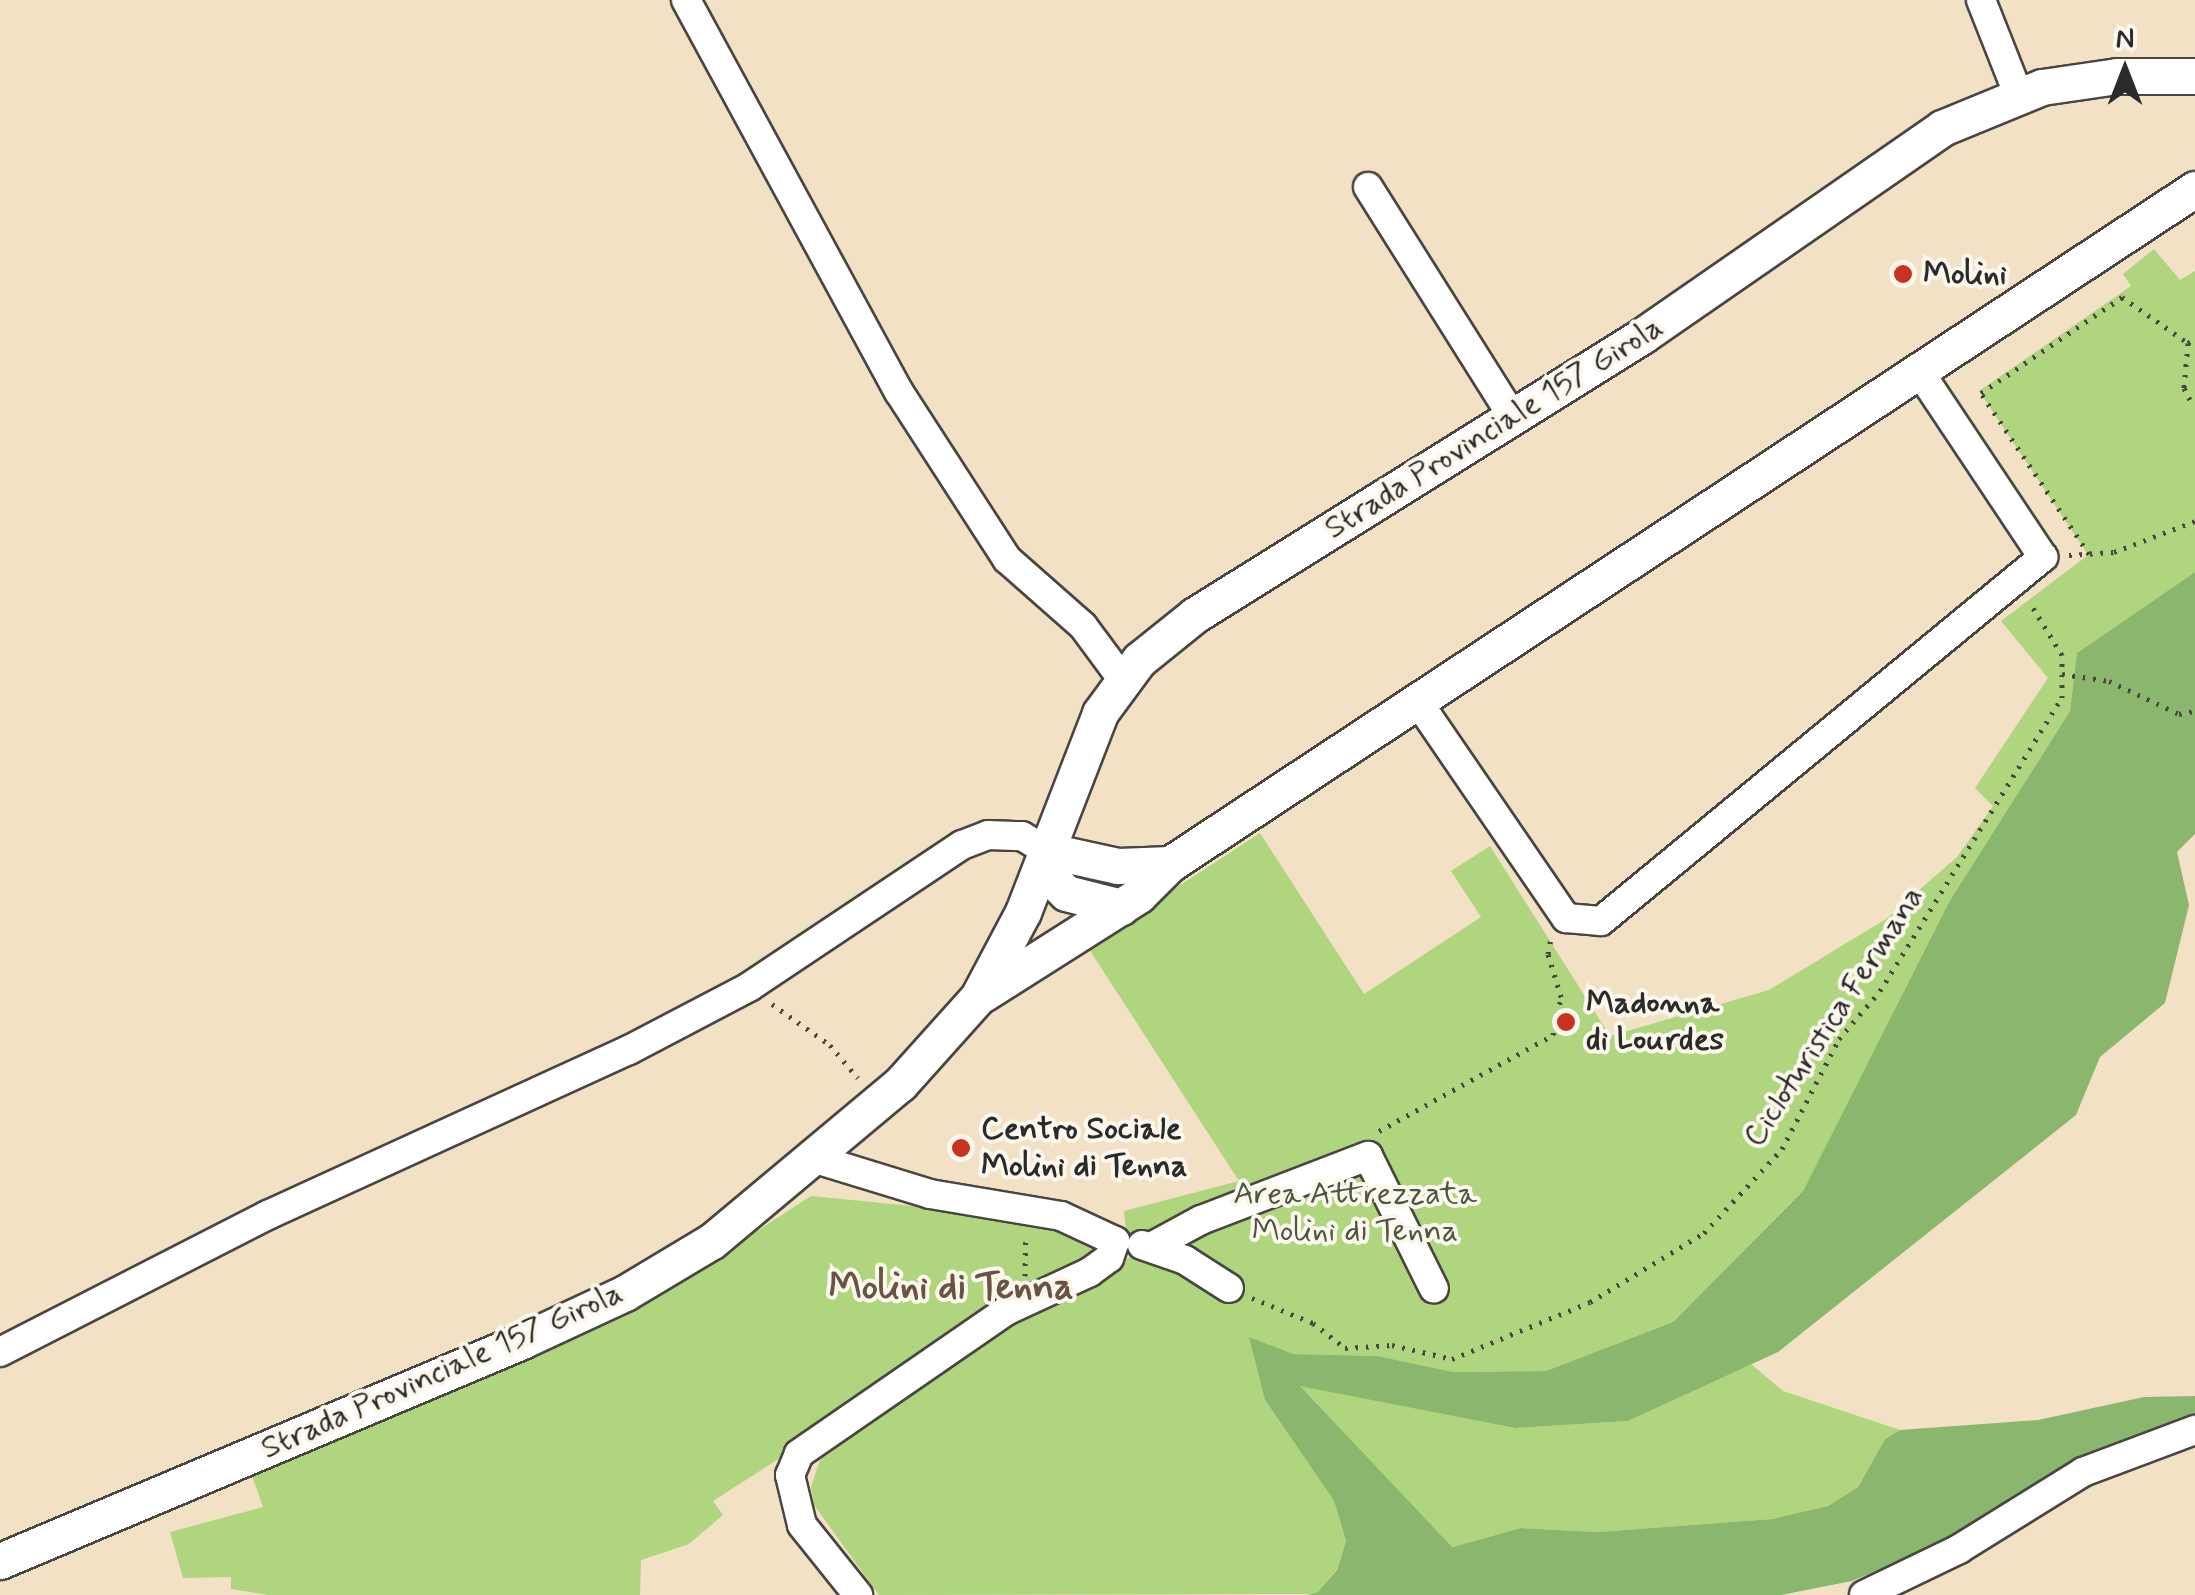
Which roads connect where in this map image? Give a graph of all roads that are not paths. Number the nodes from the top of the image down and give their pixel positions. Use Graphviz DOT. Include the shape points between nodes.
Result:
graph roads {
  1 [pos="686,0"];
  2 [pos="1981,0"];
  3 [pos="2195,76"];
  4 [pos="2019,96"];
  5 [pos="1368,187"];
  6 [pos="2195,190"];
  7 [pos="1919,371"];
  8 [pos="1512,418"];
  9 [pos="1123,680"];
  10 [pos="1418,702"];
  11 [pos="1044,850"];
  12 [pos="1170,864"];
  13 [pos="1121,908"];
  14 [pos="978,997"];
  15 [pos="816,1158"];
  16 [pos="1115,1241"];
  17 [pos="1151,1246"];
  18 [pos="1229,1288"];
  19 [pos="1434,1289"];
  20 [pos="0,1352"];
  21 [pos="2195,1430"];
  22 [pos="0,1561"];
  23 [pos="858,1595"];
  24 [pos="1864,1595"];
  1 -- 9 [label="street" via="910,408 1007,559 1083,626"];
  2 -- 4 [label="street"];
  3 -- 4 [label="main road, Strada Provinciale 157 Girola" via="2118,76"];
  4 -- 8 [label="main road, Strada Provinciale 157 Girola" via="1942,128"];
  5 -- 8 [label="street"];
  6 -- 7 [label="main road, Strada Provinciale 157 Girola"];
  7 -- 10 [label="main road, Strada Provinciale 157 Girola"];
  7 -- 10 [label="street" via="2043,557 1601,920 1566,918"];
  8 -- 9 [label="main road, Strada Provinciale 157 Girola" via="1195,616"];
  9 -- 11 [label="main road, Strada Provinciale 157 Girola" via="1074,769"];
  10 -- 12 [label="main road, Strada Provinciale 157 Girola"];
  11 -- 12 [label="main road" via="1118,866"];
  11 -- 13 [label="main road" via="1052,879 1066,893"];
  11 -- 14 [label="main road, Strada Provinciale 157 Girola" via="1022,912"];
  11 -- 20 [label="street" via="1022,836 988,835 962,845 749,987 629,1050 268,1215"];
  12 -- 13 [label="main road, Strada Provinciale 157 Girola"];
  13 -- 14 [label="main road, Strada Provinciale 157 Girola"];
  14 -- 15 [label="main road, Strada Provinciale 157 Girola" via="879,1103"];
  15 -- 16 [label="street" via="930,1194 1015,1206 1099,1228"];
  15 -- 22 [label="main road, Strada Provinciale 157 Girola" via="712,1241 625,1293"];
  16 -- 17 [label="street"];
  16 -- 23 [label="street" via="1109,1258 1090,1272 1006,1311 799,1454 790,1476 802,1526"];
  17 -- 18 [label="street"];
  17 -- 19 [label="street" via="1368,1156"];
  21 -- 24 [label="street" via="2083,1472 1958,1548"];
}
